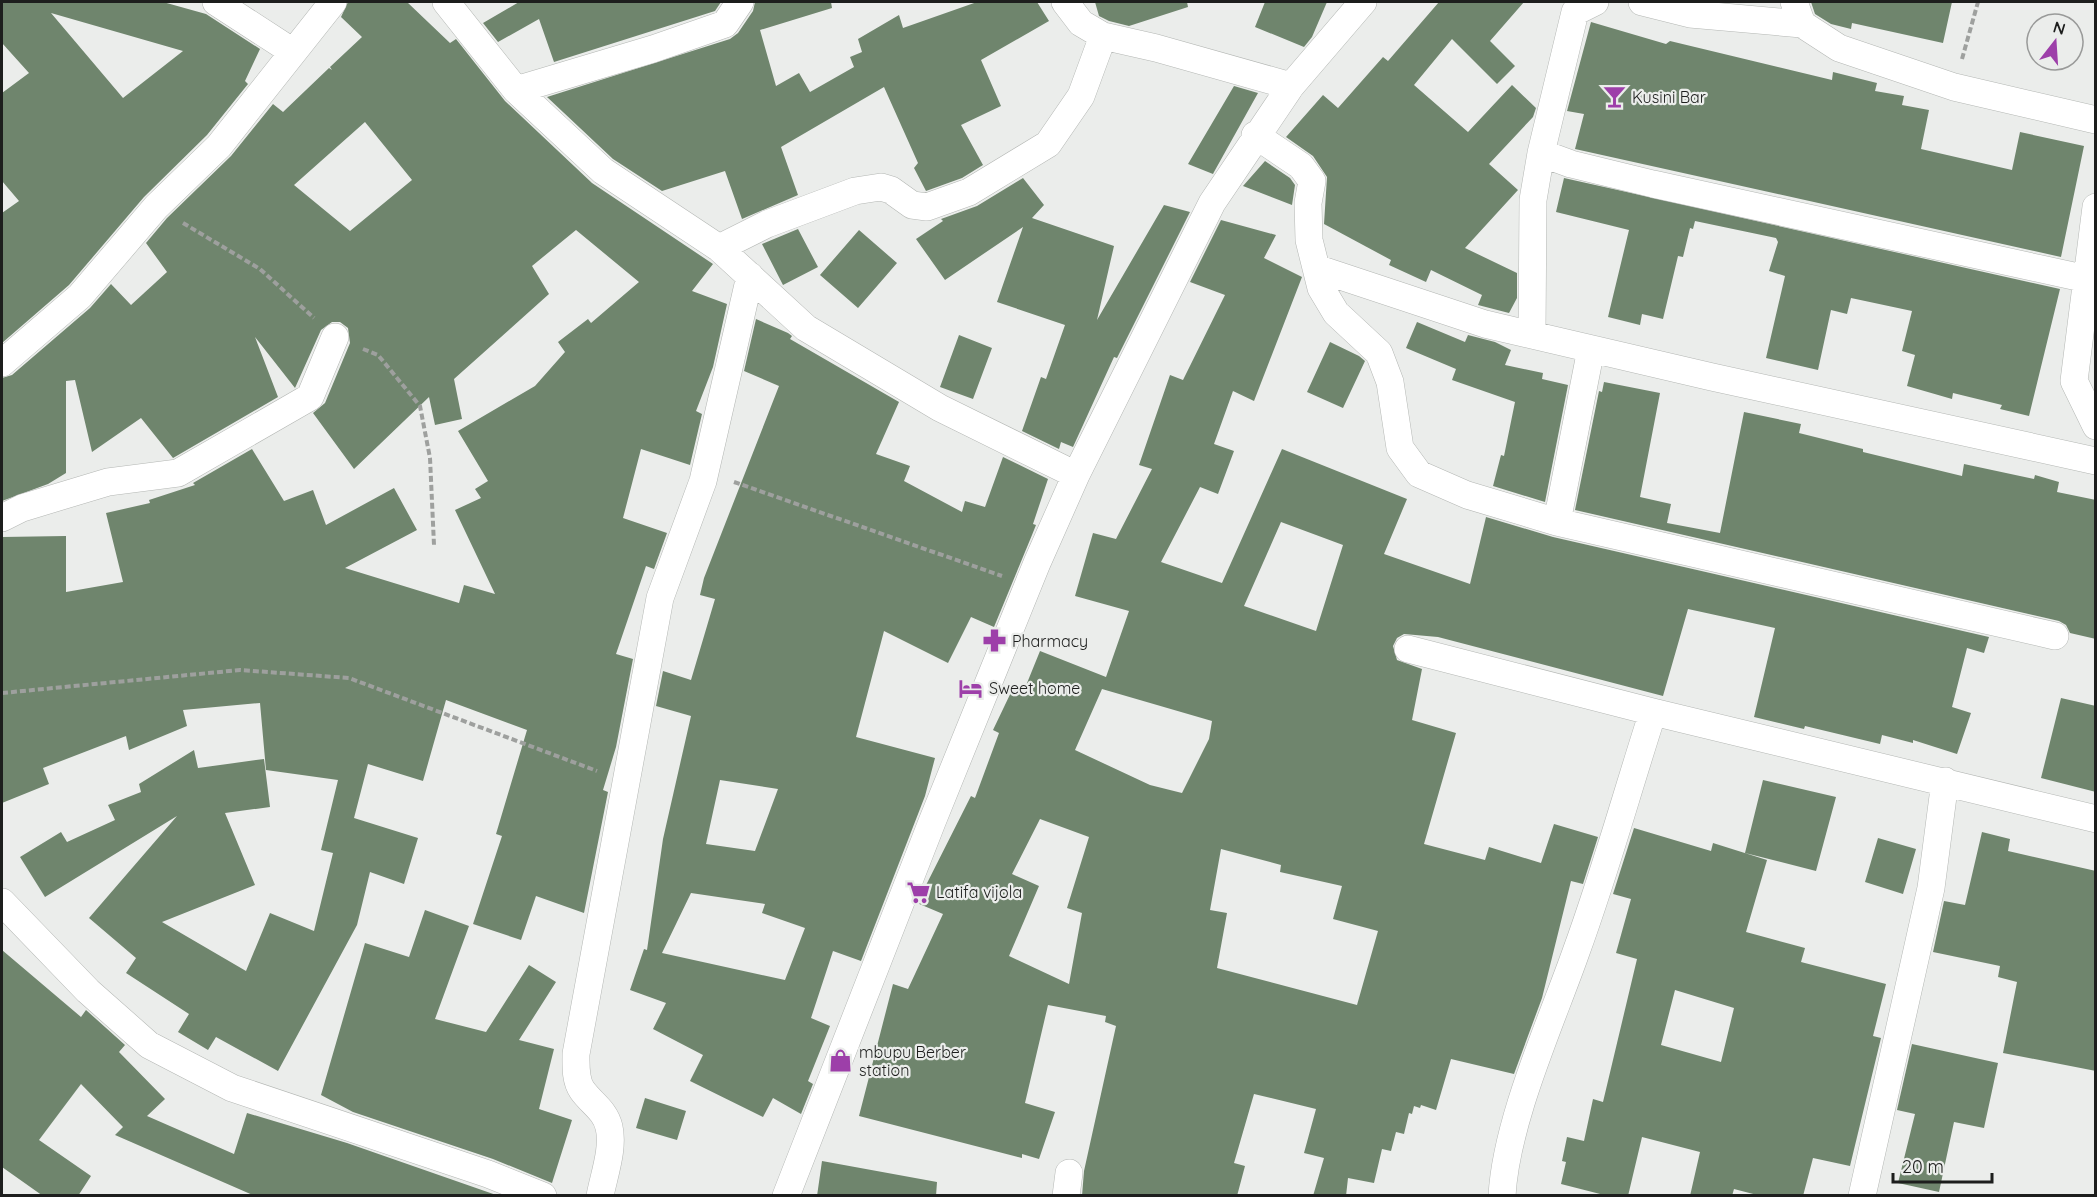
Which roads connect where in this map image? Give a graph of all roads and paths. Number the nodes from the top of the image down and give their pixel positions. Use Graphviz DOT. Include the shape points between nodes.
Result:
graph roads {
  1 [pos="216,2"];
  2 [pos="333,2"];
  3 [pos="446,2"];
  4 [pos="740,2"];
  5 [pos="1065,2"];
  6 [pos="1363,2"];
  7 [pos="1595,2"];
  8 [pos="1642,2"];
  9 [pos="1978,2"];
  10 [pos="1798,13"];
  11 [pos="1103,36"];
  12 [pos="293,52"];
  13 [pos="1291,86"];
  14 [pos="1954,87"];
  15 [pos="516,90"];
  16 [pos="2096,120"];
  17 [pos="1256,135"];
  18 [pos="1541,153"];
  19 [pos="2096,207"];
  20 [pos="719,248"];
  21 [pos="1316,268"];
  22 [pos="750,276"];
  23 [pos="2087,279"];
  24 [pos="1532,334"];
  25 [pos="335,337"];
  26 [pos="1591,349"];
  27 [pos="2,363"];
  28 [pos="2096,426"];
  29 [pos="2096,461"];
  30 [pos="705,471"];
  31 [pos="1076,475"];
  32 [pos="2,518"];
  33 [pos="1557,522"];
  34 [pos="1028,585"];
  35 [pos="2055,636"];
  36 [pos="1408,649"];
  37 [pos="2,693"];
  38 [pos="1653,712"];
  39 [pos="625,781"];
  40 [pos="1945,782"];
  41 [pos="2096,819"];
  42 [pos="2,902"];
  43 [pos="543,1196"];
  44 [pos="600,1196"];
  45 [pos="786,1196"];
  46 [pos="1502,1196"];
  47 [pos="1862,1196"];
  1 -- 12 [label="street"];
  2 -- 12 [label="street"];
  3 -- 15 [label="street"];
  4 -- 15 [label="street" via="725,24"];
  5 -- 11 [label="street" via="1082,23"];
  6 -- 13 [label="street"];
  7 -- 18 [label="street" via="1575,12"];
  8 -- 10 [label="street" via="1690,14"];
  9 -- 14 [label="path"];
  10 -- 14 [label="street" via="1839,48"];
  11 -- 13 [label="street"];
  11 -- 20 [label="street" via="1081,96 1048,144 969,192 927,207 912,205 881,187 855,191 767,224"];
  12 -- 27 [label="street" via="219,146 156,207 80,296"];
  13 -- 17 [label="street"];
  14 -- 16 [label="street"];
  15 -- 20 [label="street" via="603,171"];
  17 -- 21 [label="street" via="1301,166 1312,181 1309,240"];
  17 -- 31 [label="street" via="1212,202"];
  18 -- 23 [label="street" via="1571,165 1653,184"];
  18 -- 24 [label="street" via="1533,200"];
  19 -- 23 [label="street"];
  20 -- 22 [label="street"];
  21 -- 24 [label="street" via="1485,324"];
  21 -- 33 [label="street" via="1336,313 1379,353 1390,382 1400,448 1419,474 1467,495"];
  22 -- 30 [label="street"];
  22 -- 31 [label="street" via="807,328 837,347 940,408"];
  23 -- 28 [label="street" via="2074,381"];
  24 -- 26 [label="street"];
  25 -- 32 [label="street" via="310,397 178,473 108,482 22,508"];
  26 -- 29 [label="street"];
  26 -- 33 [label="street"];
  30 -- 34 [label="path"];
  30 -- 39 [label="street" via="660,598"];
  31 -- 34 [label="street"];
  33 -- 35 [label="street"];
  34 -- 45 [label="street"];
  36 -- 38 [label="street"];
  37 -- 39 [label="path" via="240,670 349,678"];
  38 -- 40 [label="street"];
  38 -- 46 [label="street" via="1589,916 1526,1092 1510,1144"];
  39 -- 44 [label="street" via="576,1054 580,1089 605,1115 610,1128"];
  40 -- 41 [label="street"];
  40 -- 47 [label="street" via="1931,888"];
  42 -- 43 [label="street" via="88,991 149,1044 232,1088"];
}
